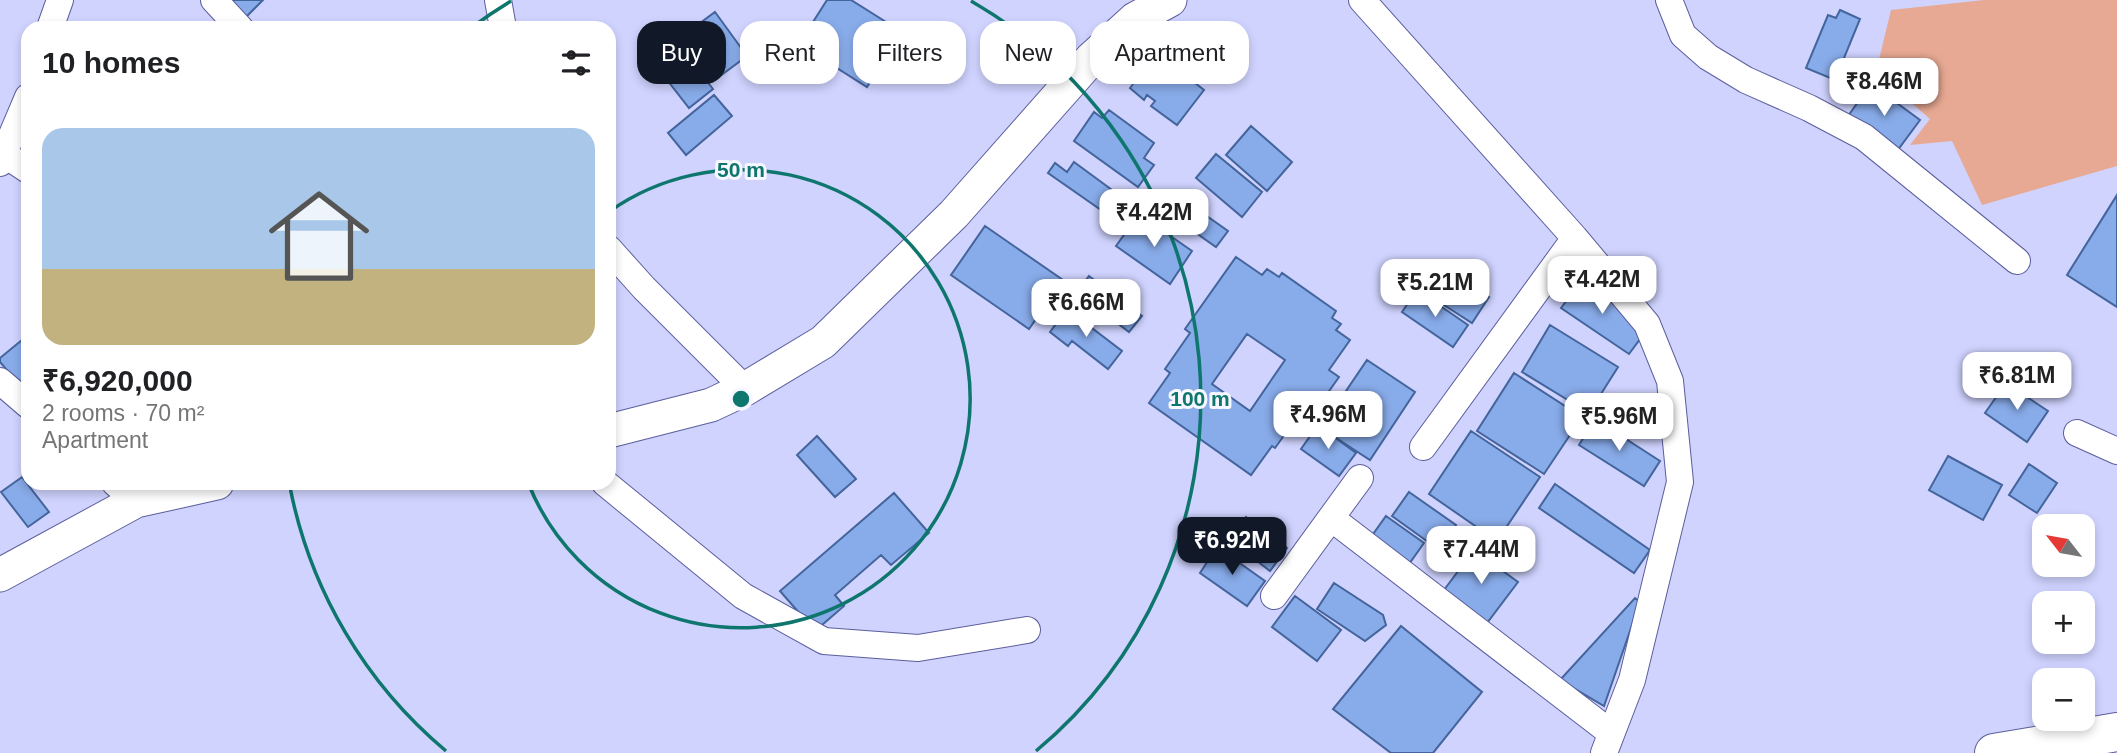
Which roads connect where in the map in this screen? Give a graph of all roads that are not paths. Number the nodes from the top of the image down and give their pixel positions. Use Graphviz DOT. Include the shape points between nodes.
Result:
graph roads {
  1 [pos="60,0"];
  2 [pos="215,0"];
  3 [pos="498,0"];
  4 [pos="1170,0"];
  5 [pos="1362,0"];
  6 [pos="1669,0"];
  7 [pos="52,21"];
  8 [pos="234,21"];
  9 [pos="502,21"];
  10 [pos="21,112"];
  11 [pos="1,155"];
  12 [pos="21,166"];
  13 [pos="1575,238"];
  14 [pos="616,257"];
  15 [pos="2017,261"];
  16 [pos="0,381"];
  17 [pos="745,389"];
  18 [pos="21,399"];
  19 [pos="616,429"];
  20 [pos="2077,433"];
  21 [pos="1423,447"];
  22 [pos="2117,450"];
  23 [pos="1360,478"];
  24 [pos="145,490"];
  25 [pos="614,490"];
  26 [pos="125,492"];
  27 [pos="1331,518"];
  28 [pos="0,575"];
  29 [pos="1274,596"];
  30 [pos="1027,630"];
  31 [pos="2117,732"];
  32 [pos="1608,743"];
  33 [pos="1994,753"];
  1 -- 7 [label="street"];
  2 -- 8 [label="street"];
  3 -- 9 [label="street"];
  4 -- 17 [label="street" via="1135,19 1091,59 954,215 823,342"];
  5 -- 13 [label="street"];
  6 -- 15 [label="street" via="1683,35 1708,57 1864,137"];
  10 -- 11 [label="street"];
  11 -- 12 [label="street"];
  13 -- 21 [label="street"];
  13 -- 32 [label="street" via="1647,324 1670,381 1680,482 1632,680"];
  14 -- 17 [label="street"];
  16 -- 18 [label="street"];
  17 -- 19 [label="street" via="711,405"];
  20 -- 22 [label="street"];
  23 -- 27 [label="street"];
  24 -- 26 [label="street"];
  25 -- 30 [label="street" via="743,596 824,641 918,648"];
  26 -- 28 [label="street"];
  27 -- 29 [label="street"];
  27 -- 32 [label="street"];
  31 -- 33 [label="main road"];
}
